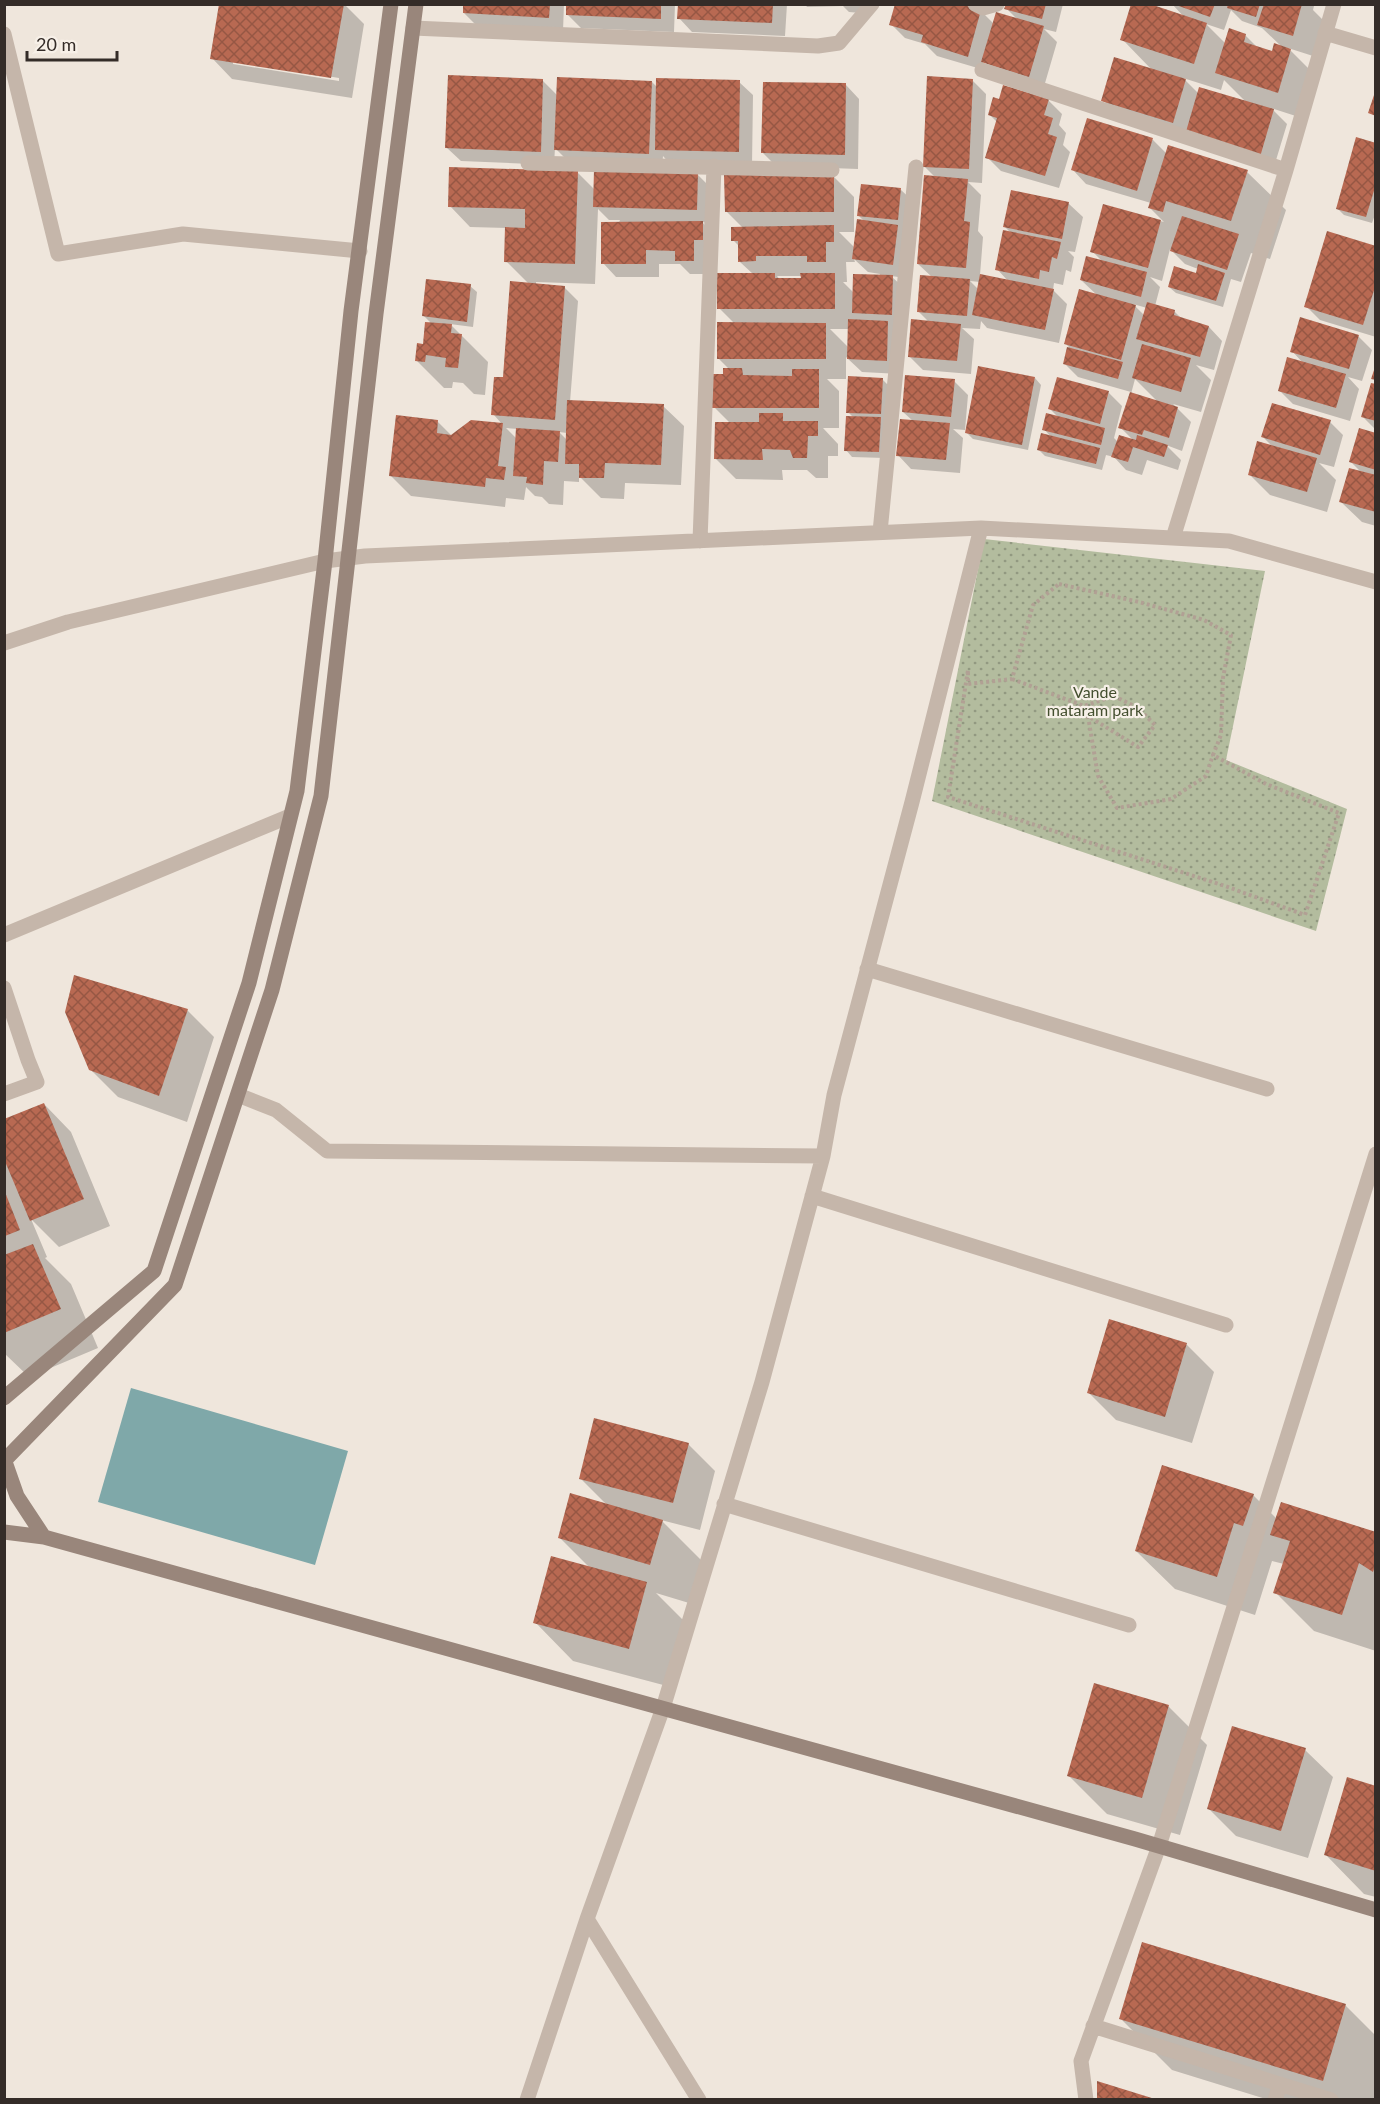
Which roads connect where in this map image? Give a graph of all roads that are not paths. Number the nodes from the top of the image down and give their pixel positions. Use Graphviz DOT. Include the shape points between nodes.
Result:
graph roads {
  1 [pos="391,4"];
  2 [pos="416,4"];
  3 [pos="872,4"];
  4 [pos="975,4"];
  5 [pos="997,4"];
  6 [pos="1334,4"];
  7 [pos="413,28"];
  8 [pos="1325,33"];
  9 [pos="4,34"];
  10 [pos="1376,48"];
  11 [pos="982,70"];
  12 [pos="528,162"];
  13 [pos="714,166"];
  14 [pos="916,167"];
  15 [pos="832,170"];
  16 [pos="1286,170"];
  17 [pos="360,251"];
  18 [pos="981,528"];
  19 [pos="880,532"];
  20 [pos="1173,538"];
  21 [pos="700,541"];
  22 [pos="348,558"];
  23 [pos="325,561"];
  24 [pos="1376,582"];
  25 [pos="4,643"];
  26 [pos="290,816"];
  27 [pos="4,936"];
  28 [pos="867,969"];
  29 [pos="4,988"];
  30 [pos="1267,1089"];
  31 [pos="4,1094"];
  32 [pos="238,1095"];
  33 [pos="1376,1154"];
  34 [pos="823,1156"];
  35 [pos="812,1196"];
  36 [pos="1226,1326"];
  37 [pos="4,1398"];
  38 [pos="5,1460"];
  39 [pos="724,1504"];
  40 [pos="4,1532"];
  41 [pos="44,1537"];
  42 [pos="1129,1625"];
  43 [pos="663,1708"];
  44 [pos="1159,1846"];
  45 [pos="1376,1910"];
  46 [pos="587,1919"];
  47 [pos="1093,2026"];
  48 [pos="1280,2084"];
  49 [pos="692,2098"];
  50 [pos="527,2100"];
  51 [pos="1086,2100"];
  52 [pos="1275,2100"];
  53 [pos="1331,2100"];
  1 -- 17 [label="main road"];
  2 -- 7 [label="main road"];
  3 -- 7 [label="street" via="839,43 818,46"];
  4 -- 5 [label="street" via="983,8"];
  6 -- 8 [label="street"];
  7 -- 22 [label="main road"];
  8 -- 10 [label="street"];
  8 -- 16 [label="street"];
  9 -- 17 [label="street" via="58,254 183,234"];
  11 -- 16 [label="street"];
  12 -- 13 [label="street"];
  13 -- 15 [label="street"];
  13 -- 21 [label="street"];
  14 -- 19 [label="street"];
  16 -- 20 [label="street"];
  17 -- 23 [label="main road"];
  18 -- 19 [label="street"];
  18 -- 20 [label="street"];
  18 -- 28 [label="street"];
  19 -- 21 [label="street"];
  20 -- 24 [label="street" via="1229,541"];
  21 -- 22 [label="street"];
  22 -- 23 [label="street"];
  22 -- 32 [label="main road" via="321,796 272,990"];
  23 -- 25 [label="street" via="68,622"];
  23 -- 26 [label="main road" via="297,791"];
  26 -- 27 [label="street"];
  26 -- 37 [label="main road" via="249,982 154,1271"];
  28 -- 30 [label="street"];
  28 -- 34 [label="street" via="834,1095"];
  29 -- 31 [label="street" via="37,1082"];
  32 -- 34 [label="street" via="276,1110 327,1150"];
  32 -- 38 [label="main road" via="175,1285"];
  33 -- 44 [label="street"];
  34 -- 35 [label="street"];
  35 -- 36 [label="street"];
  35 -- 39 [label="street" via="762,1382"];
  38 -- 41 [label="main road" via="17,1496"];
  39 -- 42 [label="street"];
  39 -- 43 [label="street"];
  40 -- 41 [label="main road"];
  41 -- 43 [label="main road"];
  43 -- 44 [label="main road"];
  43 -- 46 [label="street"];
  44 -- 45 [label="main road"];
  44 -- 47 [label="street"];
  46 -- 49 [label="street"];
  46 -- 50 [label="street"];
  47 -- 48 [label="street"];
  47 -- 51 [label="street" via="1081,2061"];
  48 -- 52 [label="street"];
  48 -- 53 [label="street"];
}
